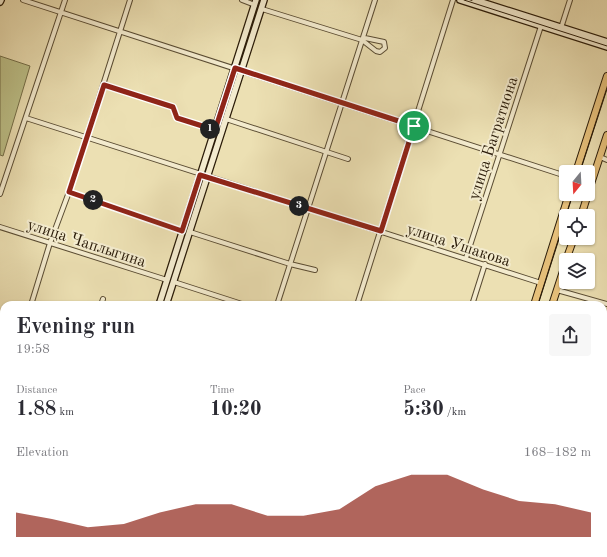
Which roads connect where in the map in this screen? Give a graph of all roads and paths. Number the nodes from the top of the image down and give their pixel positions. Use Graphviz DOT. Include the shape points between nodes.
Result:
graph roads {
  1 [pos="22,0"];
  2 [pos="65,0"];
  3 [pos="130,0"];
  4 [pos="242,0"];
  5 [pos="264,0"];
  6 [pos="375,0"];
  7 [pos="454,0"];
  8 [pos="460,0"];
  9 [pos="475,0"];
  10 [pos="570,0"];
  11 [pos="256,2"];
  12 [pos="262,8"];
  13 [pos="61,13"];
  14 [pos="541,26"];
  15 [pos="561,28"];
  16 [pos="120,31"];
  17 [pos="362,40"];
  18 [pos="607,42"];
  19 [pos="607,47"];
  20 [pos="235,68"];
  21 [pos="242,71"];
  22 [pos="607,76"];
  23 [pos="104,85"];
  24 [pos="342,104"];
  25 [pos="26,118"];
  26 [pos="226,119"];
  27 [pos="414,126"];
  28 [pos="215,130"];
  29 [pos="607,135"];
  30 [pos="86,138"];
  31 [pos="327,151"];
  32 [pos="499,154"];
  33 [pos="600,157"];
  34 [pos="348,159"];
  35 [pos="607,160"];
  36 [pos="578,165"];
  37 [pos="595,172"];
  38 [pos="559,174"];
  39 [pos="200,175"];
  40 [pos="208,177"];
  41 [pos="69,192"];
  42 [pos="0,194"];
  43 [pos="567,201"];
  44 [pos="308,209"];
  45 [pos="0,227"];
  46 [pos="182,231"];
  47 [pos="381,231"];
  48 [pos="190,232"];
  49 [pos="50,243"];
  50 [pos="466,258"];
  51 [pos="290,264"];
  52 [pos="485,264"];
  53 [pos="315,270"];
  54 [pos="167,280"];
  55 [pos="174,282"];
  56 [pos="541,283"];
  57 [pos="559,284"];
  58 [pos="557,290"];
  59 [pos="31,301"];
  60 [pos="159,301"];
  61 [pos="167,301"];
  62 [pos="233,301"];
  63 [pos="278,301"];
  64 [pos="358,301"];
  65 [pos="473,301"];
  66 [pos="535,301"];
  67 [pos="553,301"];
  68 [pos="596,301"];
  1 -- 13 [label="street"];
  2 -- 13 [label="street"];
  3 -- 16 [label="street"];
  4 -- 11 [label="street"];
  5 -- 12 [label="main road"];
  6 -- 17 [label="street"];
  7 -- 27 [label="street"];
  8 -- 14 [label="main road"];
  9 -- 15 [label="main road"];
  10 -- 15 [label="street"];
  11 -- 20 [label="main road"];
  12 -- 17 [label="street"];
  12 -- 21 [label="main road"];
  13 -- 16 [label="street"];
  13 -- 25 [label="street"];
  14 -- 19 [label="main road"];
  14 -- 32 [label="street, улица Багратиона"];
  15 -- 18 [label="main road"];
  16 -- 20 [label="street"];
  16 -- 23 [label="street"];
  17 -- 17 [label="street" via="380,40 384,42 385,48 380,52 376,51"];
  17 -- 24 [label="street"];
  20 -- 21 [label="street"];
  20 -- 28 [label="main road"];
  21 -- 24 [label="street"];
  21 -- 26 [label="main road"];
  22 -- 36 [label="main road"];
  23 -- 28 [label="street" via="173,107 177,118"];
  23 -- 30 [label="street"];
  24 -- 27 [label="street"];
  24 -- 31 [label="street"];
  25 -- 30 [label="street, улица Ушакова"];
  25 -- 42 [label="street"];
  26 -- 31 [label="street"];
  26 -- 40 [label="main road"];
  27 -- 32 [label="street"];
  27 -- 47 [label="street"];
  28 -- 39 [label="main road"];
  29 -- 33 [label="main road"];
  30 -- 39 [label="street, улица Ушакова"];
  30 -- 41 [label="street"];
  31 -- 34 [label="street"];
  31 -- 44 [label="street"];
  32 -- 38 [label="street"];
  32 -- 50 [label="street, улица Багратиона"];
  33 -- 35 [label="street"];
  33 -- 37 [label="main road"];
  39 -- 40 [label="street, улица Ушакова"];
  39 -- 46 [label="main road"];
  40 -- 44 [label="street, улица Ушакова"];
  40 -- 48 [label="main road"];
  41 -- 46 [label="street"];
  41 -- 49 [label="street"];
  43 -- 56 [label="main road"];
  44 -- 47 [label="street, улица Ушакова"];
  44 -- 51 [label="street"];
  45 -- 49 [label="street, улица Чаплыгина"];
  46 -- 54 [label="main road"];
  47 -- 50 [label="street, улица Ушакова"];
  47 -- 64 [label="street"];
  48 -- 51 [label="street"];
  48 -- 55 [label="main road"];
  49 -- 54 [label="street, улица Чаплыгина"];
  49 -- 59 [label="street"];
  50 -- 52 [label="street, улица Ушакова"];
  51 -- 53 [label="street"];
  51 -- 63 [label="street"];
  52 -- 56 [label="street, улица Ушакова"];
  52 -- 65 [label="street"];
  54 -- 60 [label="main road"];
  55 -- 61 [label="main road"];
  55 -- 62 [label="street"];
  56 -- 66 [label="main road"];
  57 -- 58 [label="main road"];
  58 -- 67 [label="main road"];
  58 -- 68 [label="street"];
}
